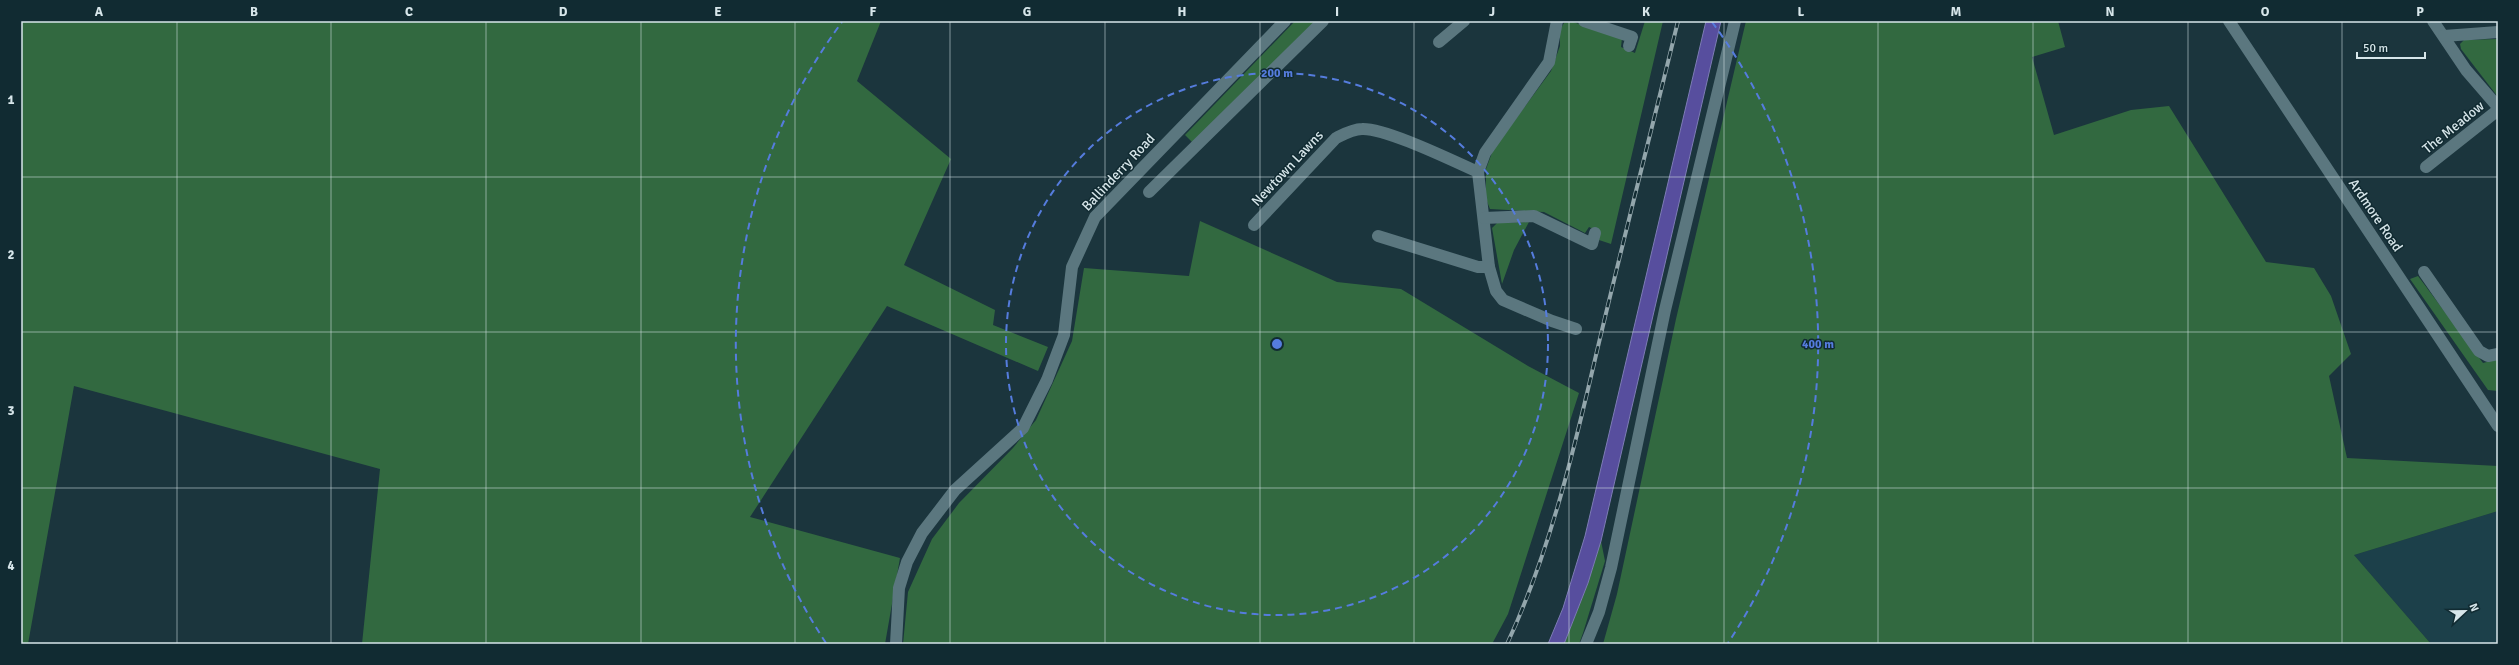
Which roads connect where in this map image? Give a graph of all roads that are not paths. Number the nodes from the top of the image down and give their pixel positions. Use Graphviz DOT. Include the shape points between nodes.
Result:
graph roads {
  1 [pos="1285,21"];
  2 [pos="1324,21"];
  3 [pos="1464,21"];
  4 [pos="1557,21"];
  5 [pos="1584,21"];
  6 [pos="1735,21"];
  7 [pos="2229,21"];
  8 [pos="2433,21"];
  9 [pos="2498,32"];
  10 [pos="2444,36"];
  11 [pos="1439,42"];
  12 [pos="1629,46"];
  13 [pos="2498,108"];
  14 [pos="2426,167"];
  15 [pos="1478,172"];
  16 [pos="1149,192"];
  17 [pos="1484,218"];
  18 [pos="1254,225"];
  19 [pos="1595,233"];
  20 [pos="1378,236"];
  21 [pos="1489,267"];
  22 [pos="2424,272"];
  23 [pos="1576,329"];
  24 [pos="2498,354"];
  25 [pos="2494,408"];
  26 [pos="2498,426"];
  27 [pos="896,644"];
  28 [pos="1586,644"];
  1 -- 27 [label="street, Ballinderry Road" via="1095,217 1072,267 1064,335 1047,380 1022,428 955,490 922,533 907,562 899,588"];
  2 -- 16 [label="street"];
  3 -- 11 [label="street"];
  4 -- 15 [label="street" via="1550,62 1485,153"];
  5 -- 12 [label="street" via="1632,37"];
  6 -- 28 [label="street" via="1665,310 1611,568 1599,612"];
  7 -- 25 [label="street, Ardmore Road"];
  8 -- 10 [label="street"];
  9 -- 10 [label="street"];
  10 -- 13 [label="street" via="2466,70"];
  13 -- 14 [label="street, The Meadow"];
  15 -- 17 [label="street"];
  15 -- 18 [label="street, Newtown Lawns" via="1391,136 1363,128 1350,131 1336,138"];
  17 -- 19 [label="street" via="1534,216 1592,244"];
  17 -- 21 [label="street"];
  20 -- 21 [label="street" via="1478,267"];
  21 -- 23 [label="street" via="1496,291 1503,300"];
  22 -- 24 [label="street" via="2479,351 2488,356"];
  25 -- 26 [label="street, Ardmore Road"];
}
